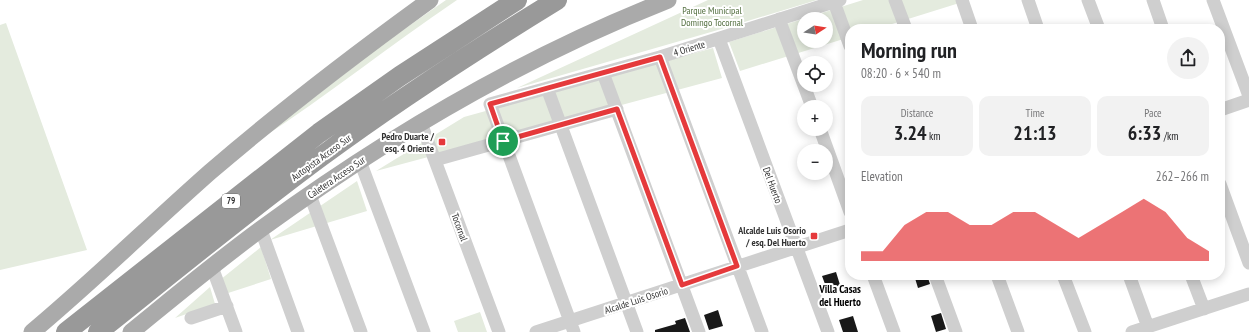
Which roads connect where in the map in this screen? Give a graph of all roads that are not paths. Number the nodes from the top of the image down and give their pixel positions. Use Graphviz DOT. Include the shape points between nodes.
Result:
graph roads {
  1 [pos="430,0"];
  2 [pos="517,0"];
  3 [pos="557,0"];
  4 [pos="571,0"];
  5 [pos="668,0"];
  6 [pos="895,0"];
  7 [pos="962,0"];
  8 [pos="1028,0"];
  9 [pos="1088,0"];
  10 [pos="1152,0"];
  11 [pos="1213,0"];
  12 [pos="837,1"];
  13 [pos="779,19"];
  14 [pos="517,24"];
  15 [pos="904,24"];
  16 [pos="970,24"];
  17 [pos="1036,24"];
  18 [pos="1097,24"];
  19 [pos="1161,24"];
  20 [pos="1222,24"];
  21 [pos="845,29"];
  22 [pos="1225,32"];
  23 [pos="719,39"];
  24 [pos="660,57"];
  25 [pos="604,73"];
  26 [pos="547,88"];
  27 [pos="1249,96"];
  28 [pos="809,100"];
  29 [pos="1249,100"];
  30 [pos="1225,108"];
  31 [pos="617,109"];
  32 [pos="421,123"];
  33 [pos="560,125"];
  34 [pos="823,136"];
  35 [pos="503,141"];
  36 [pos="435,160"];
  37 [pos="360,161"];
  38 [pos="310,195"];
  39 [pos="845,198"];
  40 [pos="1225,198"];
  41 [pos="261,230"];
  42 [pos="845,232"];
  43 [pos="796,248"];
  44 [pos="1249,263"];
  45 [pos="212,266"];
  46 [pos="737,266"];
  47 [pos="875,280"];
  48 [pos="937,280"];
  49 [pos="998,280"];
  50 [pos="1065,280"];
  51 [pos="1131,280"];
  52 [pos="1193,280"];
  53 [pos="682,285"];
  54 [pos="1249,294"];
  55 [pos="626,303"];
  56 [pos="227,306"];
  57 [pos="1204,309"];
  58 [pos="192,318"];
  59 [pos="572,326"];
  60 [pos="1148,327"];
  61 [pos="32,332"];
  62 [pos="66,332"];
  63 [pos="98,332"];
  64 [pos="131,332"];
  65 [pos="236,332"];
  66 [pos="298,332"];
  67 [pos="361,332"];
  68 [pos="424,332"];
  69 [pos="499,332"];
  70 [pos="536,332"];
  71 [pos="637,332"];
  72 [pos="699,332"];
  73 [pos="762,332"];
  74 [pos="828,332"];
  75 [pos="894,332"];
  76 [pos="956,332"];
  77 [pos="1018,332"];
  78 [pos="1085,332"];
  79 [pos="1132,332"];
  1 -- 61 [label="main road" via="256,134"];
  2 -- 62 [label="highway, Autopista Acceso Sur / 79" via="400,76 319,133"];
  3 -- 14 [label="highway, Autopista Acceso Sur / 79"];
  4 -- 14 [label="highway"];
  5 -- 32 [label="main road, Caletera Acceso Sur" via="567,43"];
  6 -- 15 [label="street"];
  7 -- 16 [label="street"];
  8 -- 17 [label="street"];
  9 -- 18 [label="street"];
  10 -- 19 [label="street"];
  11 -- 20 [label="street"];
  12 -- 13 [label="street, 4 Oriente"];
  12 -- 21 [label="street"];
  13 -- 23 [label="street, 4 Oriente"];
  13 -- 28 [label="street"];
  14 -- 63 [label="highway, Autopista Acceso Sur / 79" via="418,88 321,156"];
  22 -- 27 [label="street"];
  23 -- 24 [label="street, 4 Oriente"];
  23 -- 43 [label="street, Del Huerto"];
  24 -- 25 [label="street, 4 Oriente"];
  24 -- 46 [label="street"];
  25 -- 26 [label="street, 4 Oriente"];
  25 -- 31 [label="street"];
  26 -- 33 [label="street"];
  26 -- 35 [label="street, 4 Oriente" via="490,104"];
  29 -- 30 [label="street"];
  31 -- 33 [label="street"];
  31 -- 53 [label="street"];
  32 -- 36 [label="street, Tocornal"];
  32 -- 37 [label="main road, Caletera Acceso Sur"];
  33 -- 35 [label="street"];
  33 -- 55 [label="street"];
  34 -- 39 [label="street"];
  35 -- 36 [label="street"];
  35 -- 59 [label="street"];
  36 -- 69 [label="street, Tocornal"];
  37 -- 38 [label="main road, Caletera Acceso Sur"];
  37 -- 68 [label="street"];
  38 -- 41 [label="main road, Caletera Acceso Sur"];
  38 -- 67 [label="street"];
  40 -- 44 [label="street"];
  41 -- 45 [label="main road, Caletera Acceso Sur"];
  41 -- 66 [label="street"];
  42 -- 43 [label="street, Alcalde Luis Osorio"];
  43 -- 46 [label="street, Alcalde Luis Osorio"];
  43 -- 74 [label="street, Del Huerto"];
  45 -- 56 [label="street"];
  45 -- 64 [label="main road, Caletera Acceso Sur"];
  46 -- 53 [label="street, Alcalde Luis Osorio"];
  46 -- 73 [label="street"];
  47 -- 75 [label="street"];
  48 -- 76 [label="street"];
  49 -- 77 [label="street"];
  50 -- 78 [label="street"];
  51 -- 60 [label="street"];
  52 -- 57 [label="street"];
  53 -- 55 [label="street, Alcalde Luis Osorio"];
  53 -- 72 [label="street"];
  54 -- 57 [label="street"];
  55 -- 59 [label="street, Alcalde Luis Osorio"];
  55 -- 71 [label="street"];
  56 -- 58 [label="street"];
  56 -- 65 [label="street"];
  57 -- 60 [label="street"];
  59 -- 70 [label="street, Alcalde Luis Osorio"];
  60 -- 79 [label="street"];
}
